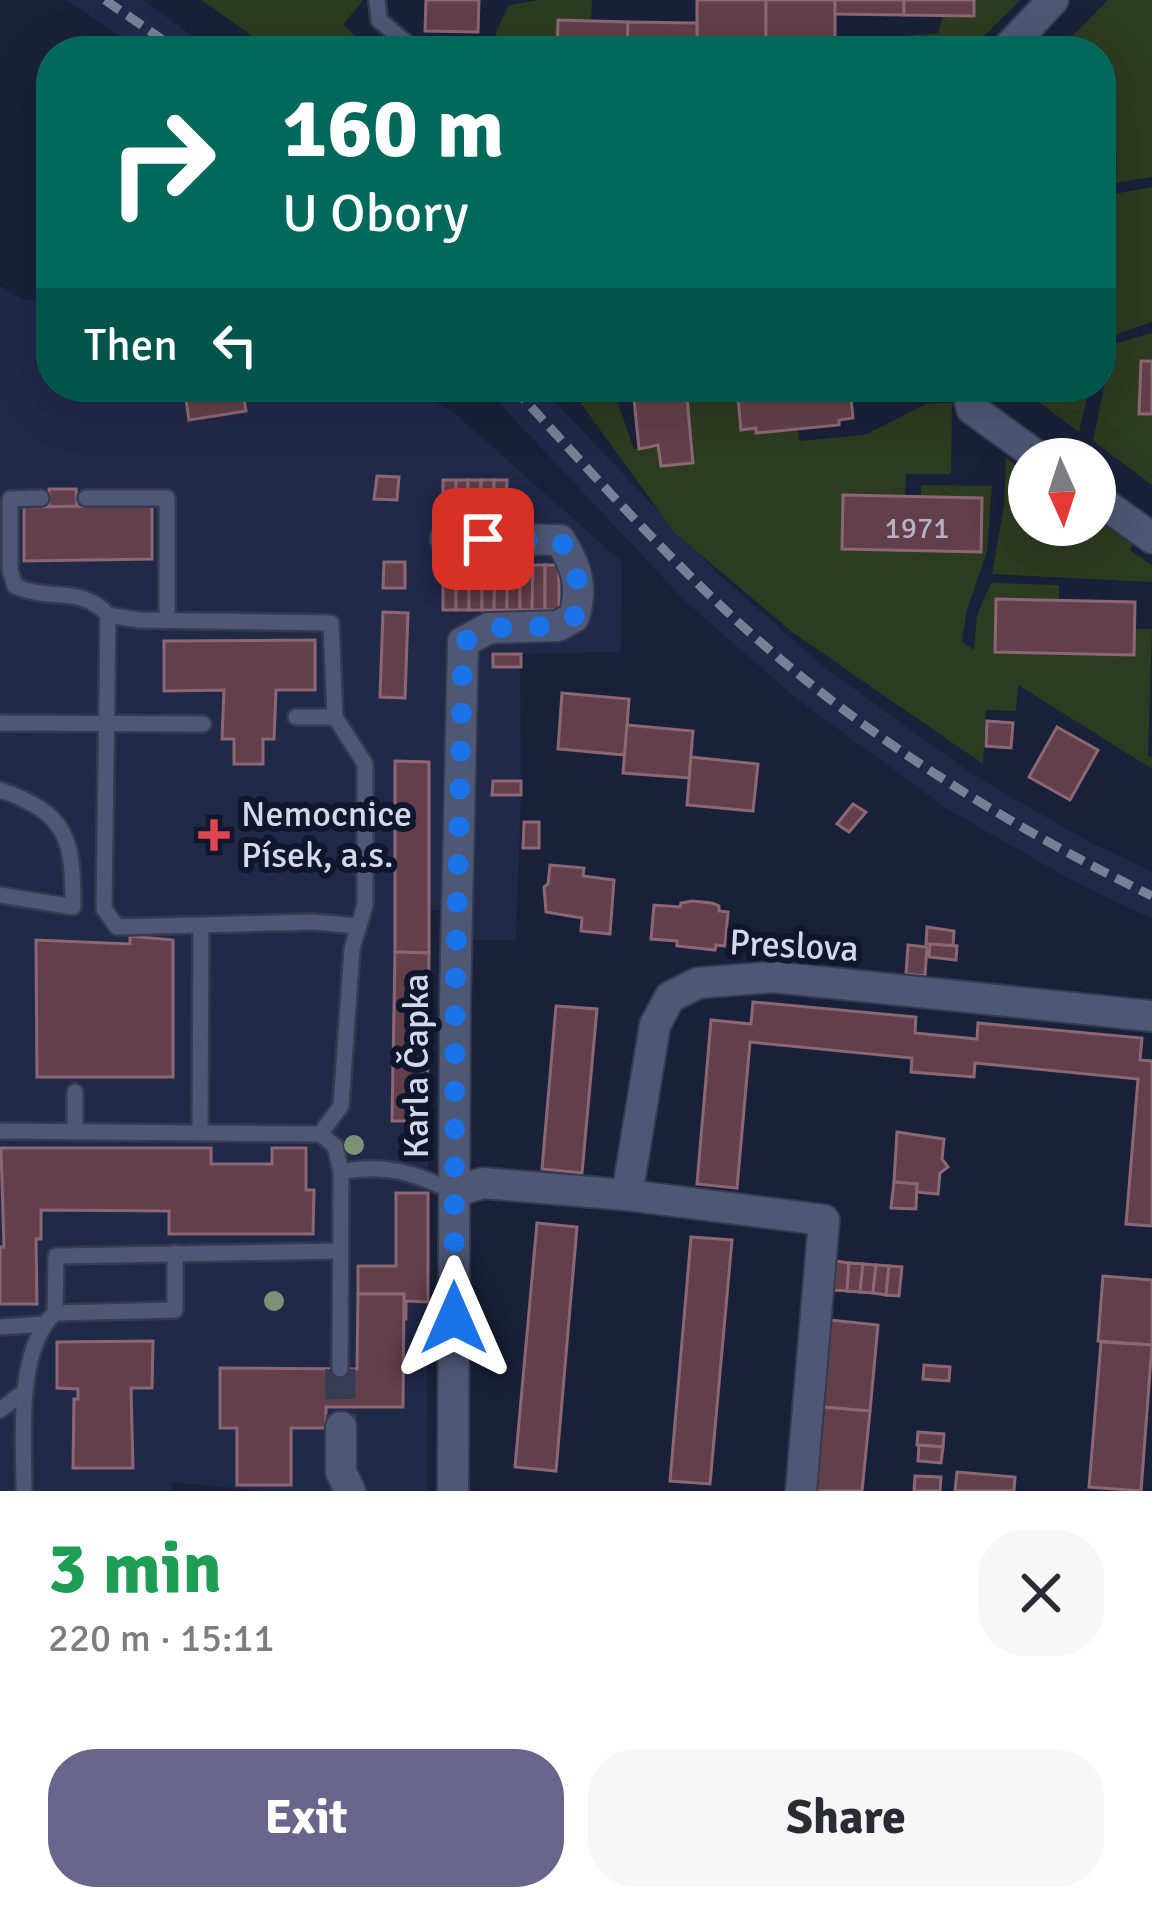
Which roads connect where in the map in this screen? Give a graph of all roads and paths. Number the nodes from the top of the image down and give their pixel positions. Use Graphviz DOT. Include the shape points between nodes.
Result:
graph roads {
  1 [pos="377,0"];
  2 [pos="1053,0"];
  3 [pos="399,36"];
  4 [pos="1019,36"];
  5 [pos="970,402"];
  6 [pos="1013,438"];
  7 [pos="41,498"];
  8 [pos="86,498"];
  9 [pos="1116,512"];
  10 [pos="1152,538"];
  11 [pos="445,539"];
  12 [pos="108,615"];
  13 [pos="167,620"];
  14 [pos="296,717"];
  15 [pos="335,717"];
  16 [pos="0,723"];
  17 [pos="105,723"];
  18 [pos="203,724"];
  19 [pos="0,790"];
  20 [pos="0,895"];
  21 [pos="74,908"];
  22 [pos="104,909"];
  23 [pos="359,926"];
  24 [pos="201,927"];
  25 [pos="1152,1016"];
  26 [pos="75,1092"];
  27 [pos="0,1131"];
  28 [pos="75,1132"];
  29 [pos="200,1133"];
  30 [pos="320,1134"];
  31 [pos="341,1172"];
  32 [pos="454,1192"];
  33 [pos="627,1195"];
  34 [pos="340,1251"];
  35 [pos="175,1253"];
  36 [pos="49,1318"];
  37 [pos="0,1327"];
  38 [pos="340,1369"];
  39 [pos="24,1392"];
  40 [pos="0,1410"];
  41 [pos="340,1427"];
  42 [pos="24,1491"];
  43 [pos="350,1491"];
  44 [pos="452,1491"];
  45 [pos="801,1491"];
  1 -- 3 [label="lane" via="380,20"];
  2 -- 4 [label="street"];
  5 -- 6 [label="street"];
  7 -- 12 [label="lane" via="10,499 15,586 95,600"];
  8 -- 13 [label="lane" via="167,498"];
  9 -- 10 [label="street"];
  11 -- 32 [label="street, Karla Čapka" via="560,540 577,567 580,598 574,617 558,626 489,628 463,642"];
  12 -- 13 [label="lane"];
  12 -- 17 [label="lane"];
  13 -- 15 [label="lane" via="331,623"];
  14 -- 15 [label="lane"];
  15 -- 23 [label="lane" via="365,764"];
  16 -- 17 [label="lane"];
  17 -- 18 [label="lane"];
  17 -- 22 [label="lane"];
  19 -- 21 [label="lane" via="64,830"];
  20 -- 21 [label="lane"];
  21 -- 22 [label="lane"];
  22 -- 24 [label="lane" via="117,927"];
  23 -- 24 [label="lane"];
  23 -- 30 [label="lane" via="341,1106"];
  24 -- 29 [label="lane"];
  25 -- 33 [label="street, Preslova" via="772,977 698,982 670,997 655,1025"];
  26 -- 28 [label="lane"];
  27 -- 28 [label="lane"];
  28 -- 29 [label="lane"];
  29 -- 30 [label="lane"];
  30 -- 31 [label="lane" via="335,1146"];
  31 -- 32 [label="lane" via="375,1165"];
  31 -- 34 [label="lane"];
  32 -- 33 [label="street" via="483,1183"];
  32 -- 44 [label="street, Karla Čapka"];
  33 -- 45 [label="street" via="824,1220"];
  34 -- 35 [label="lane"];
  34 -- 38 [label="lane"];
  35 -- 36 [label="lane" via="56,1256"];
  35 -- 36 [label="lane" via="175,1310"];
  36 -- 37 [label="lane"];
  36 -- 39 [label="lane"];
  39 -- 40 [label="lane"];
  39 -- 42 [label="lane"];
  41 -- 43 [label="street"];
}
